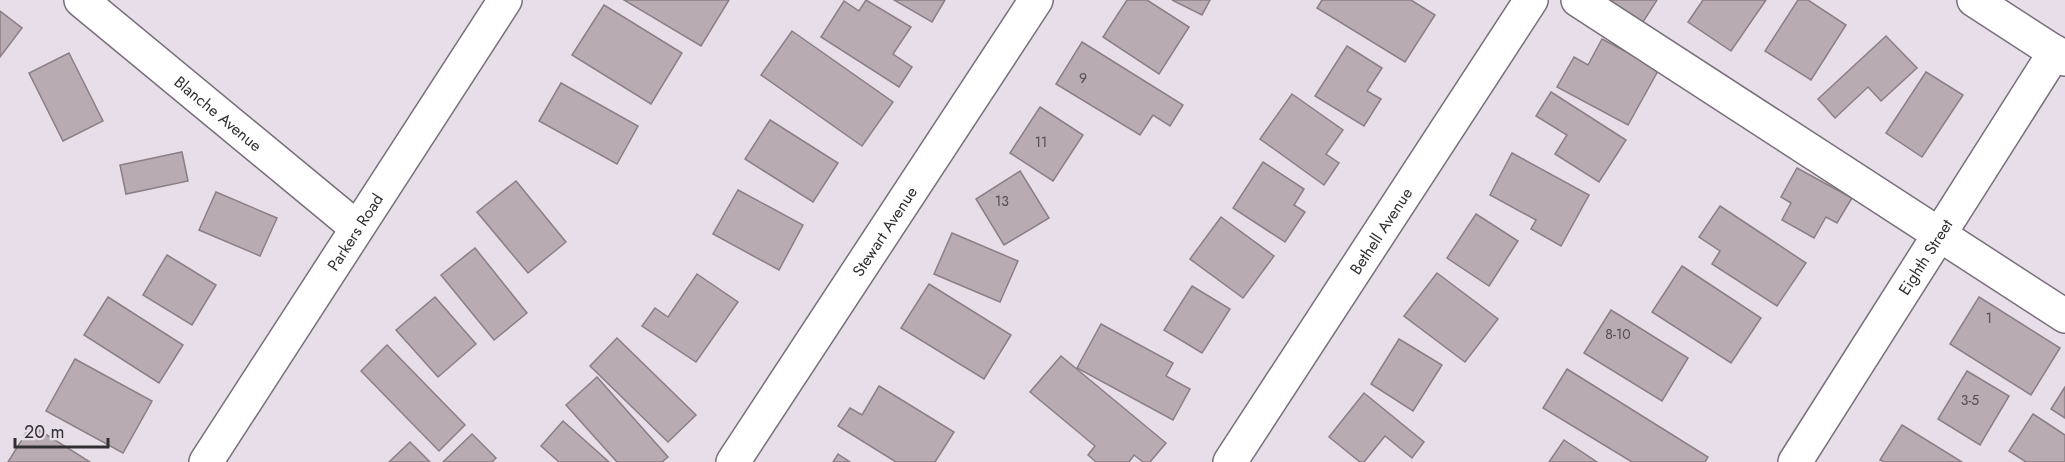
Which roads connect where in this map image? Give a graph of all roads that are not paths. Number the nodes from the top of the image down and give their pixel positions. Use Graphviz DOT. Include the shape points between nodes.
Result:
graph roads {
  1 [pos="81,0"];
  2 [pos="505,0"];
  3 [pos="1036,0"];
  4 [pos="1531,0"];
  5 [pos="1578,0"];
  6 [pos="1974,0"];
  7 [pos="2060,56"];
  8 [pos="357,228"];
  9 [pos="1938,236"];
  10 [pos="2065,316"];
  11 [pos="206,462"];
  12 [pos="733,462"];
  13 [pos="1230,462"];
  14 [pos="1795,462"];
  1 -- 8 [label="street, Blanche Avenue"];
  2 -- 8 [label="street, Parkers Road"];
  3 -- 12 [label="street, Stewart Avenue"];
  4 -- 13 [label="street, Bethell Avenue"];
  5 -- 9 [label="street"];
  6 -- 7 [label="street"];
  7 -- 9 [label="street, Eighth Street"];
  8 -- 11 [label="street, Parkers Road"];
  9 -- 10 [label="street"];
  9 -- 14 [label="street, Eighth Street"];
}
